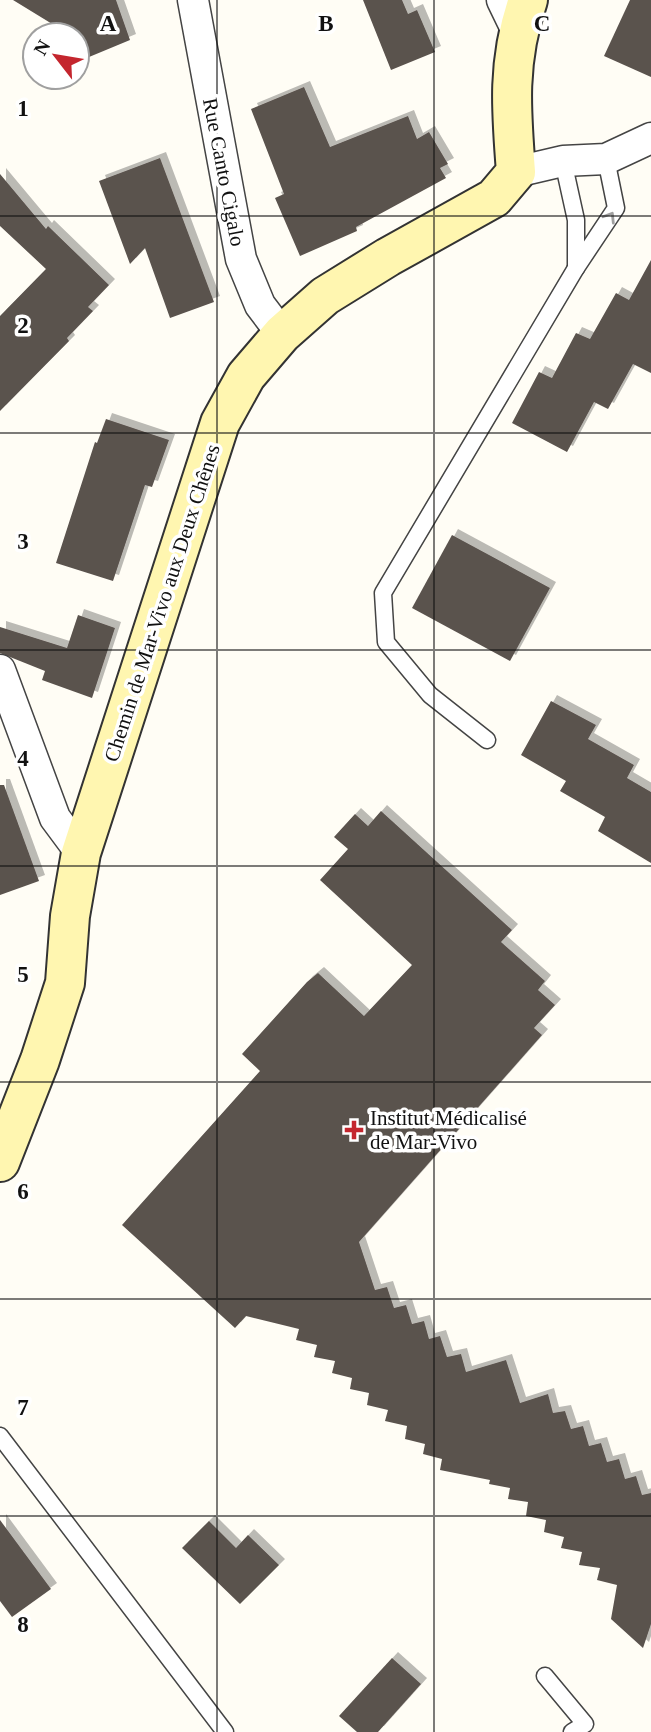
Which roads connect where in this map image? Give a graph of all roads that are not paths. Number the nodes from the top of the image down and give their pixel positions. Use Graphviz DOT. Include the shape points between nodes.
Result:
graph roads {
  1 [pos="193,0"];
  2 [pos="516,10"];
  3 [pos="651,138"];
  4 [pos="606,159"];
  5 [pos="562,161"];
  6 [pos="516,172"];
  7 [pos="576,268"];
  8 [pos="282,334"];
  9 [pos="0,670"];
  10 [pos="487,740"];
  11 [pos="81,853"];
  12 [pos="0,1162"];
  13 [pos="0,1436"];
  14 [pos="545,1676"];
  15 [pos="225,1732"];
  16 [pos="572,1732"];
  1 -- 8 [label="street, Rue Canto Cigalo" via="241,259 260,304"];
  2 -- 6 [label="street" via="512,64"];
  3 -- 4 [label="street"];
  4 -- 5 [label="street"];
  7 -- 4 [label="lane, one-way" via="616,208"];
  5 -- 6 [label="street"];
  5 -- 7 [label="lane" via="576,220"];
  6 -- 8 [label="street, Chemin de Mar-Vivo aux Deux Chênes" via="494,198 326,296"];
  7 -- 10 [label="lane" via="383,593 386,642 430,695"];
  8 -- 11 [label="street, Chemin de Mar-Vivo aux Deux Chênes" via="246,376 220,424"];
  9 -- 11 [label="street" via="55,818"];
  11 -- 12 [label="street, Chemin de Mar-Vivo aux Deux Chênes" via="69,916 65,983"];
  13 -- 15 [label="lane"];
  14 -- 16 [label="lane" via="585,1724"];
}
